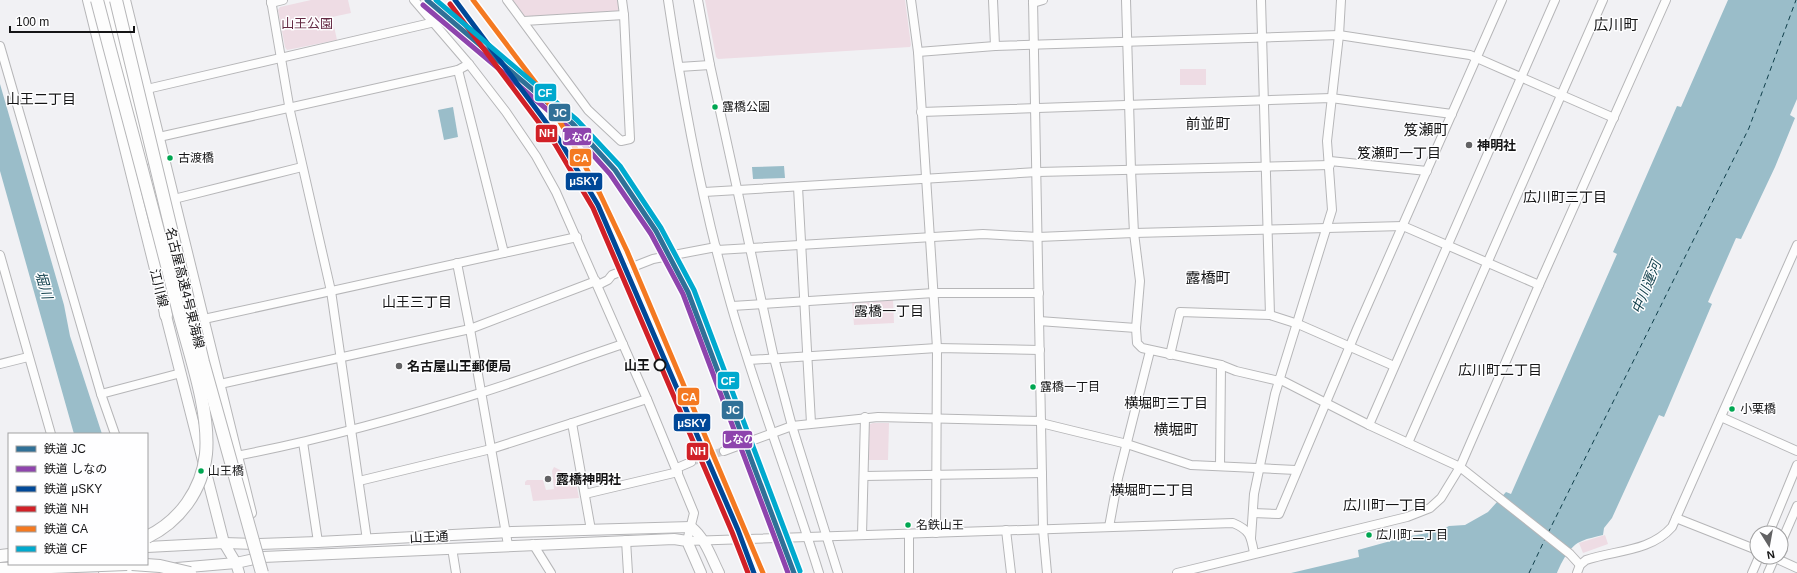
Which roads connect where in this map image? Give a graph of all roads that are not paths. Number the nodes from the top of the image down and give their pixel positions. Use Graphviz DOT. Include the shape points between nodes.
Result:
graph roads {
  1 [pos="88,0"];
  2 [pos="97,0"];
  3 [pos="107,0"];
  4 [pos="116,0"];
  5 [pos="125,0"];
  6 [pos="283,0"];
  7 [pos="414,0"];
  8 [pos="507,0"];
  9 [pos="622,0"];
  10 [pos="668,0"];
  11 [pos="698,0"];
  12 [pos="911,0"];
  13 [pos="993,0"];
  14 [pos="1043,0"];
  15 [pos="1126,0"];
  16 [pos="1261,0"];
  17 [pos="1341,0"];
  18 [pos="1502,0"];
  19 [pos="1555,0"];
  20 [pos="1603,0"];
  21 [pos="1666,0"];
  22 [pos="271,1"];
  23 [pos="1033,1"];
  24 [pos="624,15"];
  25 [pos="524,21"];
  26 [pos="434,22"];
  27 [pos="1339,35"];
  28 [pos="1262,38"];
  29 [pos="1127,42"];
  30 [pos="1034,45"];
  31 [pos="0,46"];
  32 [pos="995,46"];
  33 [pos="918,52"];
  34 [pos="282,58"];
  35 [pos="1477,58"];
  36 [pos="469,64"];
  37 [pos="710,65"];
  38 [pos="679,66"];
  39 [pos="458,70"];
  40 [pos="1521,77"];
  41 [pos="147,89"];
  42 [pos="1562,94"];
  43 [pos="1331,98"];
  44 [pos="1264,100"];
  45 [pos="1130,104"];
  46 [pos="290,107"];
  47 [pos="1035,107"];
  48 [pos="921,112"];
  49 [pos="1452,114"];
  50 [pos="1614,118"];
  51 [pos="158,137"];
  52 [pos="1330,163"];
  53 [pos="1266,165"];
  54 [pos="302,167"];
  55 [pos="1131,170"];
  56 [pos="1427,171"];
  57 [pos="1037,172"];
  58 [pos="926,178"];
  59 [pos="798,187"];
  60 [pos="738,190"];
  61 [pos="704,192"];
  62 [pos="174,199"];
  63 [pos="1403,226"];
  64 [pos="1328,227"];
  65 [pos="1268,229"];
  66 [pos="1134,233"];
  67 [pos="930,236"];
  68 [pos="577,237"];
  69 [pos="1038,237"];
  70 [pos="1446,245"];
  71 [pos="1797,245"];
  72 [pos="802,246"];
  73 [pos="750,248"];
  74 [pos="716,249"];
  75 [pos="504,253"];
  76 [pos="0,256"];
  77 [pos="1487,262"];
  78 [pos="457,263"];
  79 [pos="597,283"];
  80 [pos="1539,285"];
  81 [pos="331,291"];
  82 [pos="934,293"];
  83 [pos="1039,293"];
  84 [pos="805,301"];
  85 [pos="761,302"];
  86 [pos="732,306"];
  87 [pos="1270,314"];
  88 [pos="166,316"];
  89 [pos="204,319"];
  90 [pos="1039,321"];
  91 [pos="1298,324"];
  92 [pos="1136,328"];
  93 [pos="470,329"];
  94 [pos="623,344"];
  95 [pos="937,348"];
  96 [pos="1349,348"];
  97 [pos="1040,350"];
  98 [pos="1150,351"];
  99 [pos="1170,355"];
  100 [pos="808,356"];
  101 [pos="341,357"];
  102 [pos="28,358"];
  103 [pos="774,358"];
  104 [pos="749,360"];
  105 [pos="0,364"];
  106 [pos="1221,366"];
  107 [pos="1394,366"];
  108 [pos="180,373"];
  109 [pos="1279,380"];
  110 [pos="220,384"];
  111 [pos="481,393"];
  112 [pos="101,394"];
  113 [pos="648,399"];
  114 [pos="1326,404"];
  115 [pos="865,417"];
  116 [pos="1721,417"];
  117 [pos="937,418"];
  118 [pos="1041,422"];
  119 [pos="572,423"];
  120 [pos="811,423"];
  121 [pos="1369,425"];
  122 [pos="792,426"];
  123 [pos="351,431"];
  124 [pos="50,433"];
  125 [pos="115,433"];
  126 [pos="772,433"];
  127 [pos="303,442"];
  128 [pos="1408,443"];
  129 [pos="1127,444"];
  130 [pos="491,449"];
  131 [pos="724,451"];
  132 [pos="1797,451"];
  133 [pos="236,456"];
  134 [pos="691,462"];
  135 [pos="1797,465"];
  136 [pos="1220,466"];
  137 [pos="1460,467"];
  138 [pos="1260,468"];
  139 [pos="677,470"];
  140 [pos="1296,470"];
  141 [pos="1042,473"];
  142 [pos="936,474"];
  143 [pos="864,476"];
  144 [pos="360,481"];
  145 [pos="585,494"];
  146 [pos="1797,506"];
  147 [pos="1253,512"];
  148 [pos="1676,518"];
  149 [pos="1772,525"];
  150 [pos="1789,525"];
  151 [pos="691,527"];
  152 [pos="1109,527"];
  153 [pos="591,530"];
  154 [pos="1006,530"];
  155 [pos="1043,530"];
  156 [pos="506,533"];
  157 [pos="936,533"];
  158 [pos="909,534"];
  159 [pos="862,535"];
  160 [pos="808,536"];
  161 [pos="825,536"];
  162 [pos="1252,538"];
  163 [pos="367,540"];
  164 [pos="626,540"];
  165 [pos="686,541"];
  166 [pos="318,542"];
  167 [pos="704,542"];
  168 [pos="224,543"];
  169 [pos="149,544"];
  170 [pos="259,544"];
  171 [pos="533,544"];
  172 [pos="508,545"];
  173 [pos="1749,547"];
  174 [pos="452,548"];
  175 [pos="1254,554"];
  176 [pos="263,557"];
  177 [pos="236,563"];
  178 [pos="102,565"];
  179 [pos="146,565"];
  180 [pos="0,569"];
  181 [pos="1579,569"];
  182 [pos="160,572"];
  183 [pos="104,573"];
  184 [pos="108,573"];
  185 [pos="190,573"];
  186 [pos="239,573"];
  187 [pos="262,573"];
  188 [pos="267,573"];
  189 [pos="456,573"];
  190 [pos="551,573"];
  191 [pos="628,573"];
  192 [pos="702,573"];
  193 [pos="718,573"];
  194 [pos="820,573"];
  195 [pos="838,573"];
  196 [pos="909,573"];
  197 [pos="1011,573"];
  198 [pos="1047,573"];
  199 [pos="1177,573"];
  1 -- 88 [label="main road, 江川線"];
  2 -- 169 [label="highway, 名古屋高速4号東海線, bridge" via="166,259 205,424 204,463 196,489 178,515 161,529"];
  3 -- 88 [label="highway" via="142,147"];
  4 -- 187 [label="highway, 名古屋高速4号東海線, bridge" via="203,362"];
  5 -- 41 [label="main road"];
  6 -- 22 [label="street"];
  7 -- 26 [label="street"];
  8 -- 25 [label="street"];
  9 -- 24 [label="street"];
  10 -- 38 [label="street"];
  11 -- 37 [label="street"];
  12 -- 33 [label="street"];
  13 -- 32 [label="street"];
  14 -- 23 [label="street"];
  15 -- 29 [label="street"];
  16 -- 28 [label="street"];
  17 -- 27 [label="street"];
  18 -- 35 [label="street"];
  19 -- 40 [label="street"];
  20 -- 42 [label="street"];
  21 -- 50 [label="street"];
  22 -- 34 [label="street"];
  23 -- 30 [label="street"];
  24 -- 25 [label="street"];
  24 -- 25 [label="street" via="630,139 621,141 588,110"];
  26 -- 34 [label="street"];
  26 -- 36 [label="street"];
  27 -- 28 [label="street"];
  27 -- 35 [label="street"];
  27 -- 43 [label="street"];
  28 -- 29 [label="street"];
  28 -- 44 [label="street"];
  29 -- 30 [label="street"];
  29 -- 45 [label="street"];
  30 -- 32 [label="street"];
  30 -- 47 [label="street"];
  31 -- 112 [label="street"];
  32 -- 33 [label="street"];
  33 -- 48 [label="street"];
  34 -- 41 [label="street"];
  34 -- 46 [label="street"];
  35 -- 40 [label="street"];
  35 -- 49 [label="street"];
  36 -- 39 [label="street"];
  36 -- 68 [label="street" via="536,156"];
  37 -- 38 [label="street"];
  37 -- 60 [label="street"];
  38 -- 61 [label="street"];
  39 -- 46 [label="street"];
  39 -- 75 [label="street"];
  40 -- 42 [label="street"];
  40 -- 70 [label="street"];
  41 -- 51 [label="main road"];
  42 -- 50 [label="street"];
  42 -- 77 [label="street"];
  43 -- 44 [label="street"];
  43 -- 49 [label="street"];
  43 -- 52 [label="street" via="1328,141"];
  44 -- 45 [label="street"];
  44 -- 53 [label="street"];
  45 -- 47 [label="street"];
  45 -- 55 [label="street"];
  46 -- 51 [label="street"];
  46 -- 54 [label="street"];
  47 -- 48 [label="street"];
  47 -- 57 [label="street"];
  48 -- 58 [label="street"];
  49 -- 56 [label="street"];
  50 -- 80 [label="street"];
  51 -- 62 [label="main road"];
  52 -- 53 [label="street"];
  52 -- 56 [label="street"];
  52 -- 64 [label="street" via="1332,210"];
  53 -- 55 [label="street"];
  53 -- 65 [label="street"];
  54 -- 62 [label="street"];
  54 -- 81 [label="street"];
  55 -- 57 [label="street"];
  55 -- 66 [label="street"];
  56 -- 63 [label="street"];
  57 -- 58 [label="street"];
  57 -- 69 [label="street"];
  58 -- 59 [label="street"];
  58 -- 67 [label="street"];
  59 -- 60 [label="street"];
  59 -- 72 [label="street"];
  60 -- 61 [label="street"];
  60 -- 73 [label="street"];
  61 -- 74 [label="street"];
  62 -- 89 [label="main road"];
  63 -- 64 [label="street"];
  63 -- 70 [label="street"];
  63 -- 96 [label="street"];
  64 -- 65 [label="street"];
  64 -- 91 [label="street"];
  65 -- 66 [label="street"];
  65 -- 87 [label="street"];
  66 -- 69 [label="street"];
  66 -- 92 [label="street" via="1140,281"];
  67 -- 69 [label="street" via="983,234"];
  67 -- 72 [label="street"];
  67 -- 82 [label="street"];
  68 -- 75 [label="street"];
  68 -- 79 [label="street"];
  69 -- 83 [label="street"];
  70 -- 77 [label="street"];
  70 -- 107 [label="street"];
  71 -- 116 [label="street"];
  72 -- 73 [label="street"];
  72 -- 84 [label="street"];
  73 -- 74 [label="street"];
  73 -- 85 [label="street"];
  74 -- 79 [label="street" via="653,259"];
  74 -- 86 [label="street"];
  75 -- 78 [label="street"];
  76 -- 102 [label="street"];
  77 -- 80 [label="street"];
  77 -- 128 [label="street"];
  78 -- 81 [label="street"];
  78 -- 93 [label="street"];
  79 -- 93 [label="street"];
  79 -- 94 [label="street"];
  80 -- 137 [label="street"];
  81 -- 89 [label="street"];
  81 -- 101 [label="street"];
  82 -- 83 [label="street"];
  82 -- 84 [label="street"];
  82 -- 95 [label="street"];
  83 -- 90 [label="street"];
  84 -- 85 [label="street"];
  84 -- 100 [label="street"];
  85 -- 86 [label="street"];
  85 -- 103 [label="street"];
  86 -- 104 [label="street"];
  87 -- 91 [label="street"];
  87 -- 99 [label="street" via="1180,312"];
  88 -- 108 [label="main road, 江川線"];
  89 -- 110 [label="main road"];
  90 -- 92 [label="street"];
  90 -- 97 [label="street"];
  91 -- 96 [label="street"];
  91 -- 109 [label="street"];
  92 -- 98 [label="street" via="1137,343"];
  93 -- 101 [label="street"];
  93 -- 111 [label="street"];
  94 -- 111 [label="street"];
  94 -- 113 [label="street"];
  95 -- 97 [label="street"];
  95 -- 100 [label="street"];
  95 -- 117 [label="street"];
  96 -- 107 [label="street"];
  96 -- 114 [label="street"];
  97 -- 118 [label="street"];
  98 -- 99 [label="street"];
  98 -- 129 [label="street"];
  99 -- 106 [label="street"];
  100 -- 103 [label="street"];
  100 -- 120 [label="street"];
  101 -- 110 [label="street"];
  101 -- 123 [label="street"];
  102 -- 105 [label="street"];
  102 -- 124 [label="street"];
  103 -- 104 [label="street"];
  103 -- 122 [label="street"];
  104 -- 126 [label="street"];
  106 -- 109 [label="street"];
  106 -- 136 [label="street"];
  107 -- 121 [label="street"];
  108 -- 112 [label="street"];
  108 -- 168 [label="main road, 江川線"];
  109 -- 114 [label="street"];
  109 -- 138 [label="street"];
  110 -- 133 [label="main road"];
  111 -- 123 [label="street"];
  111 -- 130 [label="street"];
  112 -- 125 [label="street"];
  113 -- 119 [label="street"];
  113 -- 139 [label="street"];
  114 -- 121 [label="street"];
  114 -- 140 [label="street"];
  115 -- 117 [label="street"];
  115 -- 120 [label="street"];
  115 -- 143 [label="street"];
  116 -- 132 [label="street"];
  116 -- 148 [label="street"];
  117 -- 118 [label="street"];
  117 -- 142 [label="street"];
  118 -- 129 [label="street"];
  118 -- 141 [label="street"];
  119 -- 130 [label="street"];
  119 -- 145 [label="street"];
  120 -- 122 [label="street"];
  121 -- 128 [label="street"];
  122 -- 126 [label="street"];
  122 -- 161 [label="street"];
  123 -- 127 [label="street"];
  123 -- 144 [label="street"];
  126 -- 131 [label="street"];
  126 -- 160 [label="street"];
  127 -- 133 [label="street"];
  127 -- 166 [label="street"];
  128 -- 137 [label="street"];
  129 -- 136 [label="street" via="1191,465"];
  129 -- 152 [label="street"];
  130 -- 144 [label="street"];
  130 -- 156 [label="street"];
  133 -- 170 [label="main road"];
  134 -- 139 [label="street"];
  135 -- 149 [label="street"];
  136 -- 138 [label="street"];
  137 -- 175 [label="street" via="1441,498 1430,508 1407,518"];
  137 -- 181 [label="street" via="1570,554"];
  138 -- 140 [label="street"];
  138 -- 147 [label="street"];
  139 -- 145 [label="street"];
  139 -- 151 [label="street" via="694,513"];
  140 -- 147 [label="street" via="1279,514"];
  141 -- 142 [label="street"];
  141 -- 155 [label="street"];
  142 -- 143 [label="street"];
  142 -- 157 [label="street"];
  143 -- 159 [label="street"];
  144 -- 163 [label="street"];
  145 -- 153 [label="street"];
  146 -- 150 [label="street"];
  147 -- 162 [label="street"];
  148 -- 173 [label="street"];
  148 -- 181 [label="street" via="1665,535 1656,541 1642,547 1586,560"];
  151 -- 153 [label="main road, 山王通"];
  151 -- 165 [label="street"];
  151 -- 167 [label="main road" via="698,532"];
  152 -- 155 [label="street"];
  152 -- 162 [label="street" via="1233,523 1244,528"];
  153 -- 156 [label="main road, 山王通"];
  154 -- 155 [label="street"];
  154 -- 157 [label="street"];
  154 -- 197 [label="street"];
  155 -- 198 [label="street"];
  156 -- 163 [label="main road, 山王通"];
  156 -- 172 [label="street"];
  157 -- 158 [label="street"];
  158 -- 159 [label="street"];
  158 -- 196 [label="street"];
  159 -- 161 [label="street"];
  160 -- 161 [label="street"];
  160 -- 167 [label="street"];
  160 -- 194 [label="street"];
  161 -- 195 [label="street"];
  162 -- 175 [label="street"];
  163 -- 166 [label="main road, 山王通"];
  164 -- 165 [label="main road, 山王通"];
  164 -- 171 [label="main road, 山王通"];
  164 -- 191 [label="street"];
  165 -- 167 [label="street"];
  165 -- 192 [label="main road"];
  166 -- 170 [label="main road, 山王通"];
  167 -- 193 [label="main road"];
  168 -- 169 [label="main road, 山王通"];
  168 -- 170 [label="main road, 山王通"];
  168 -- 177 [label="main road, 江川線"];
  170 -- 176 [label="main road"];
  171 -- 172 [label="main road, 山王通"];
  171 -- 190 [label="street"];
  172 -- 174 [label="main road, 山王通"];
  174 -- 176 [label="main road, 山王通"];
  174 -- 189 [label="street"];
  175 -- 199 [label="street"];
  176 -- 177 [label="main road, 山王通"];
  176 -- 188 [label="main road"];
  177 -- 182 [label="main road, 山王通"];
  177 -- 186 [label="main road, 江川線"];
  178 -- 180 [label="highway, bridge"];
  179 -- 185 [label="highway, bridge"];
  182 -- 184 [label="main road, 山王通"];
  183 -- 184 [label="main road"];
}
